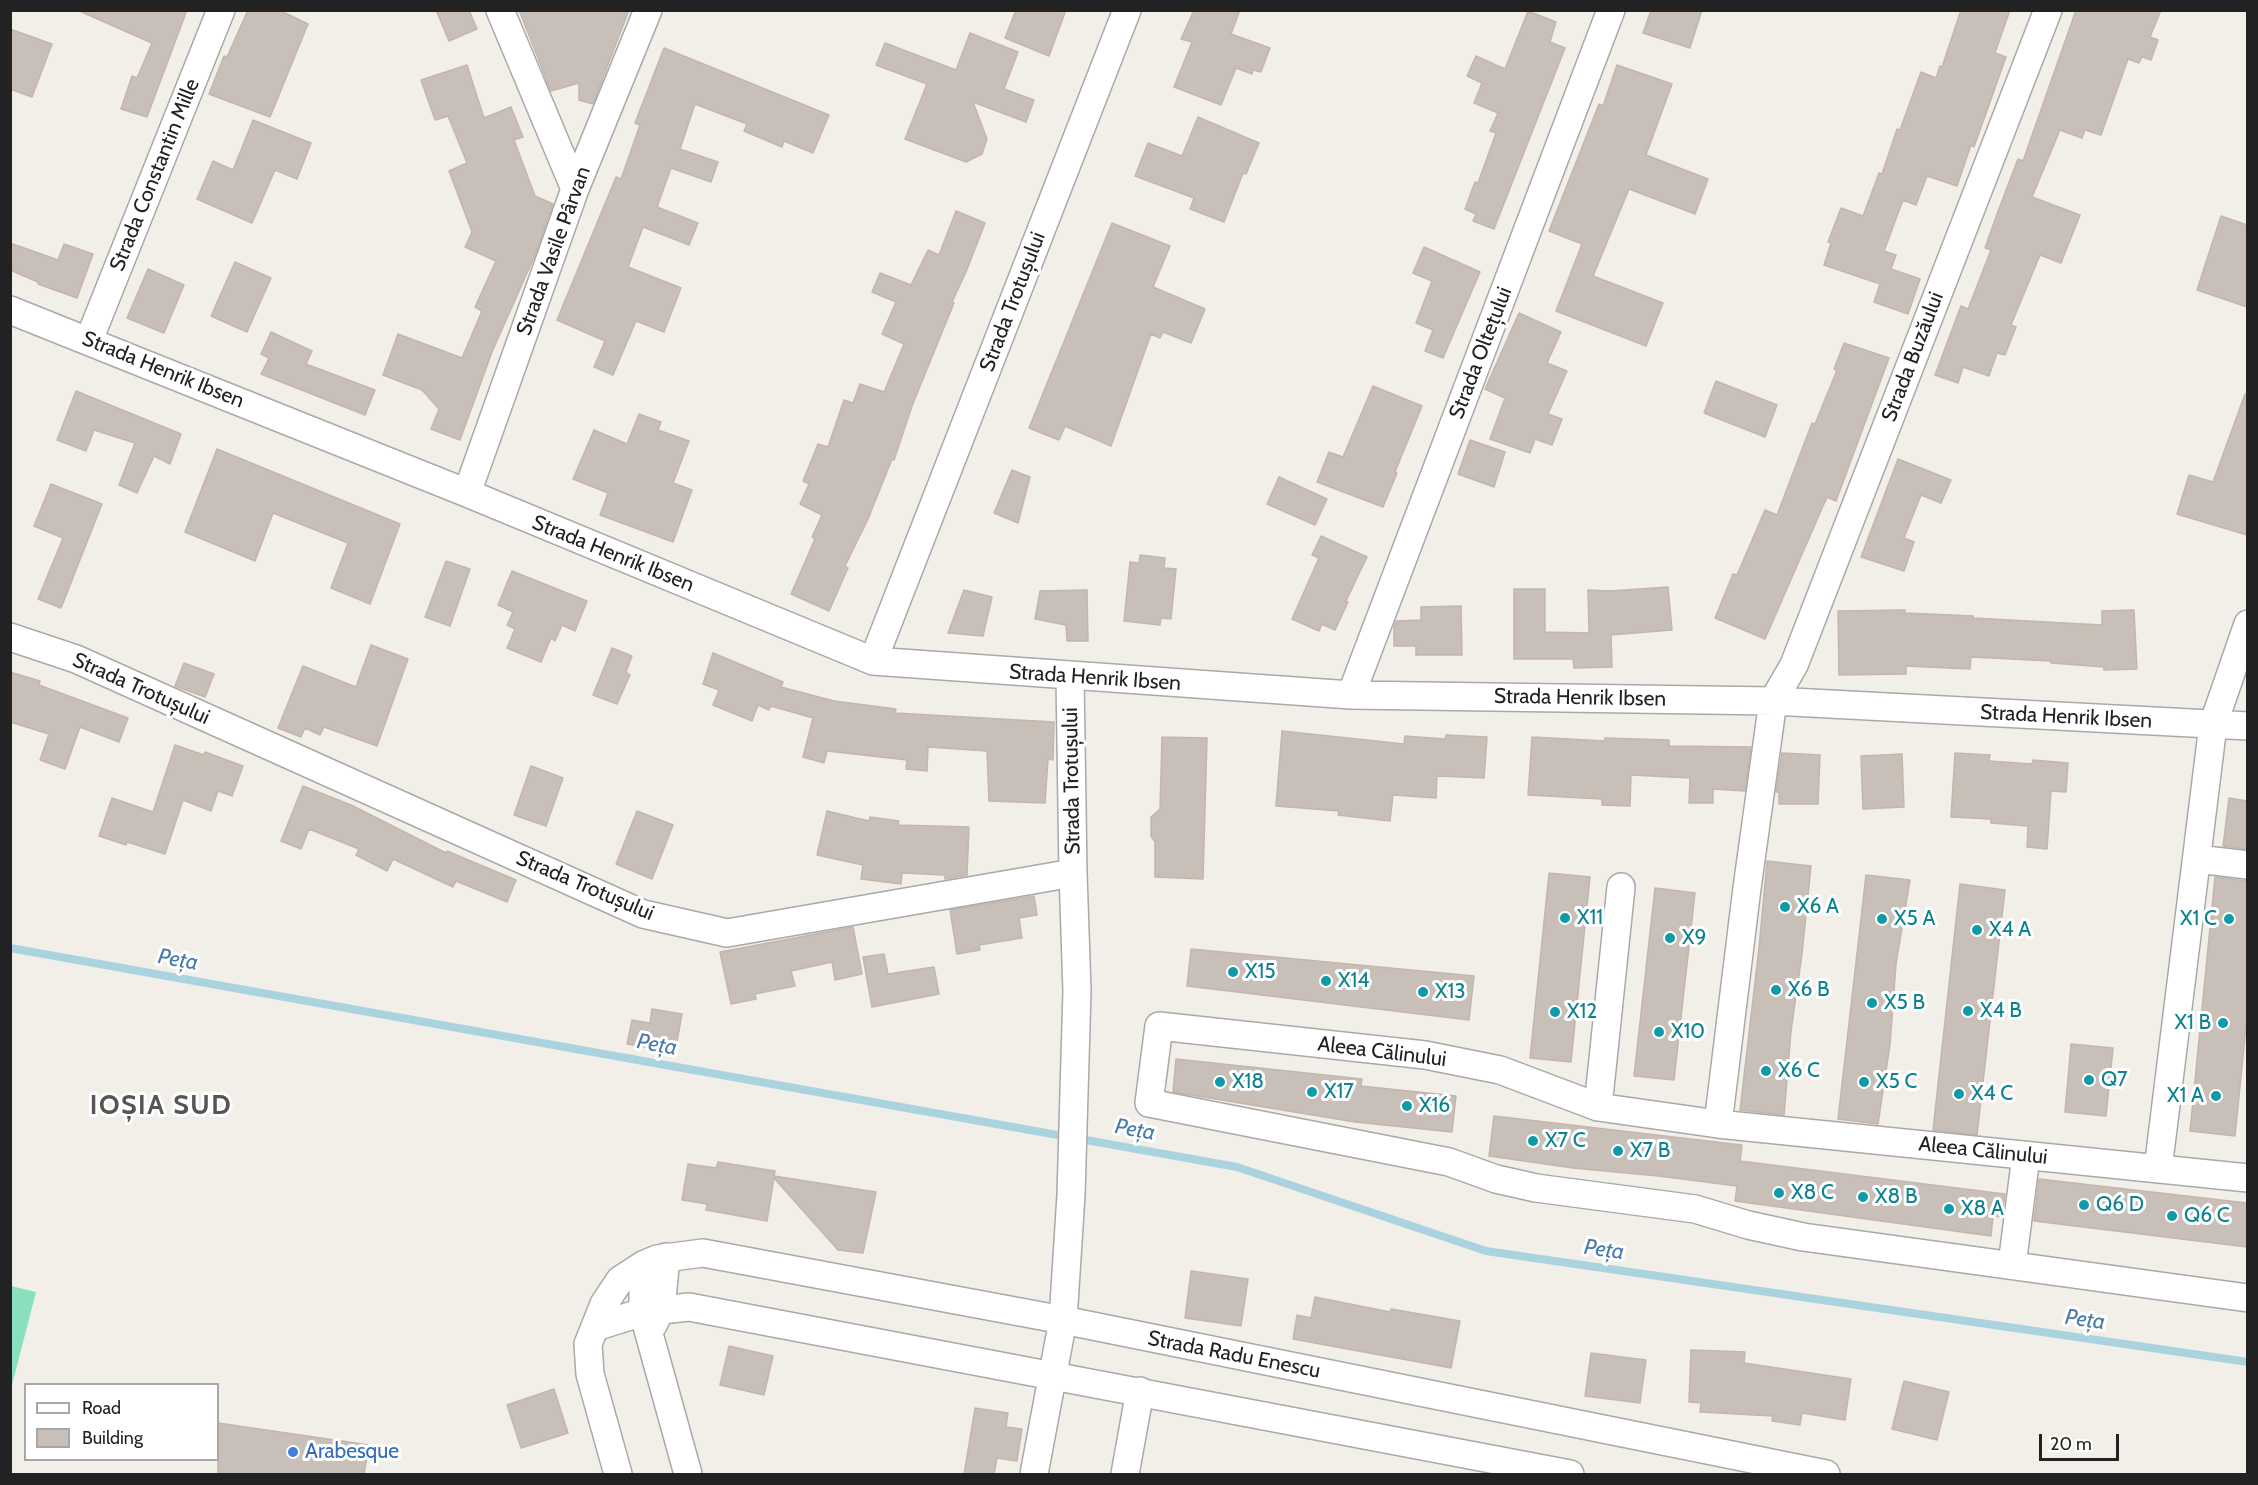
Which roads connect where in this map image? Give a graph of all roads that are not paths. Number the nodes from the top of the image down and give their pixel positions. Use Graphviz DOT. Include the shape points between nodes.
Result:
graph roads {
  1 [pos="221,10"];
  2 [pos="500,10"];
  3 [pos="648,10"];
  4 [pos="1127,10"];
  5 [pos="1611,10"];
  6 [pos="2048,10"];
  7 [pos="575,189"];
  8 [pos="10,310"];
  9 [pos="89,340"];
  10 [pos="467,493"];
  11 [pos="2247,624"];
  12 [pos="10,637"];
  13 [pos="873,662"];
  14 [pos="1070,677"];
  15 [pos="1351,695"];
  16 [pos="1773,701"];
  17 [pos="2213,725"];
  18 [pos="2247,726"];
  19 [pos="2197,859"];
  20 [pos="2247,865"];
  21 [pos="1074,873"];
  22 [pos="1622,887"];
  23 [pos="1598,1107"];
  24 [pos="1718,1125"];
  25 [pos="2026,1156"];
  26 [pos="2158,1168"];
  27 [pos="2247,1178"];
  28 [pos="654,1261"];
  29 [pos="2012,1265"];
  30 [pos="2247,1298"];
  31 [pos="651,1317"];
  32 [pos="1063,1320"];
  33 [pos="595,1327"];
  34 [pos="1053,1375"];
  35 [pos="1140,1391"];
  36 [pos="618,1474"];
  37 [pos="688,1474"];
  38 [pos="1034,1474"];
  39 [pos="1125,1474"];
  40 [pos="1570,1474"];
  41 [pos="1826,1474"];
  1 -- 9 [label="street, Strada Constantin Mille"];
  2 -- 7 [label="street"];
  3 -- 7 [label="street, Strada Vasile Pârvan"];
  4 -- 13 [label="street, Strada Trotușului"];
  5 -- 15 [label="street, Strada Oltețului"];
  6 -- 16 [label="street, Strada Buzăului" via="1794,665"];
  7 -- 10 [label="street, Strada Vasile Pârvan"];
  8 -- 9 [label="street, Strada Henrik Ibsen"];
  9 -- 10 [label="street, Strada Henrik Ibsen"];
  10 -- 13 [label="street, Strada Henrik Ibsen"];
  11 -- 17 [label="street"];
  12 -- 21 [label="street, Strada Trotușului" via="76,659 643,914 727,933"];
  13 -- 14 [label="street, Strada Henrik Ibsen"];
  14 -- 15 [label="street, Strada Henrik Ibsen"];
  14 -- 21 [label="street, Strada Trotușului"];
  15 -- 16 [label="street, Strada Henrik Ibsen"];
  16 -- 17 [label="street, Strada Henrik Ibsen"];
  16 -- 24 [label="street"];
  17 -- 18 [label="street, Strada Henrik Ibsen"];
  17 -- 19 [label="street"];
  19 -- 20 [label="street"];
  19 -- 26 [label="street"];
  21 -- 32 [label="street" via="1075,1094"];
  22 -- 23 [label="street"];
  23 -- 24 [label="street, Aleea Călinului"];
  23 -- 29 [label="street, Aleea Călinului" via="1500,1070 1425,1055 1160,1026 1149,1103 1449,1162 1536,1188 1695,1209 1803,1237"];
  24 -- 25 [label="street, Aleea Călinului"];
  25 -- 26 [label="street, Aleea Călinului"];
  25 -- 29 [label="street"];
  26 -- 27 [label="street, Aleea Călinului"];
  28 -- 31 [label="street"];
  28 -- 32 [label="street, Strada Radu Enescu" via="703,1253"];
  28 -- 33 [label="street" via="620,1280"];
  29 -- 30 [label="street"];
  31 -- 33 [label="street"];
  31 -- 34 [label="street" via="689,1307"];
  31 -- 37 [label="street"];
  32 -- 34 [label="street"];
  32 -- 41 [label="street, Strada Radu Enescu"];
  33 -- 36 [label="street" via="588,1344 591,1374"];
  34 -- 35 [label="street"];
  34 -- 38 [label="street"];
  35 -- 39 [label="street"];
  35 -- 40 [label="street"];
}
